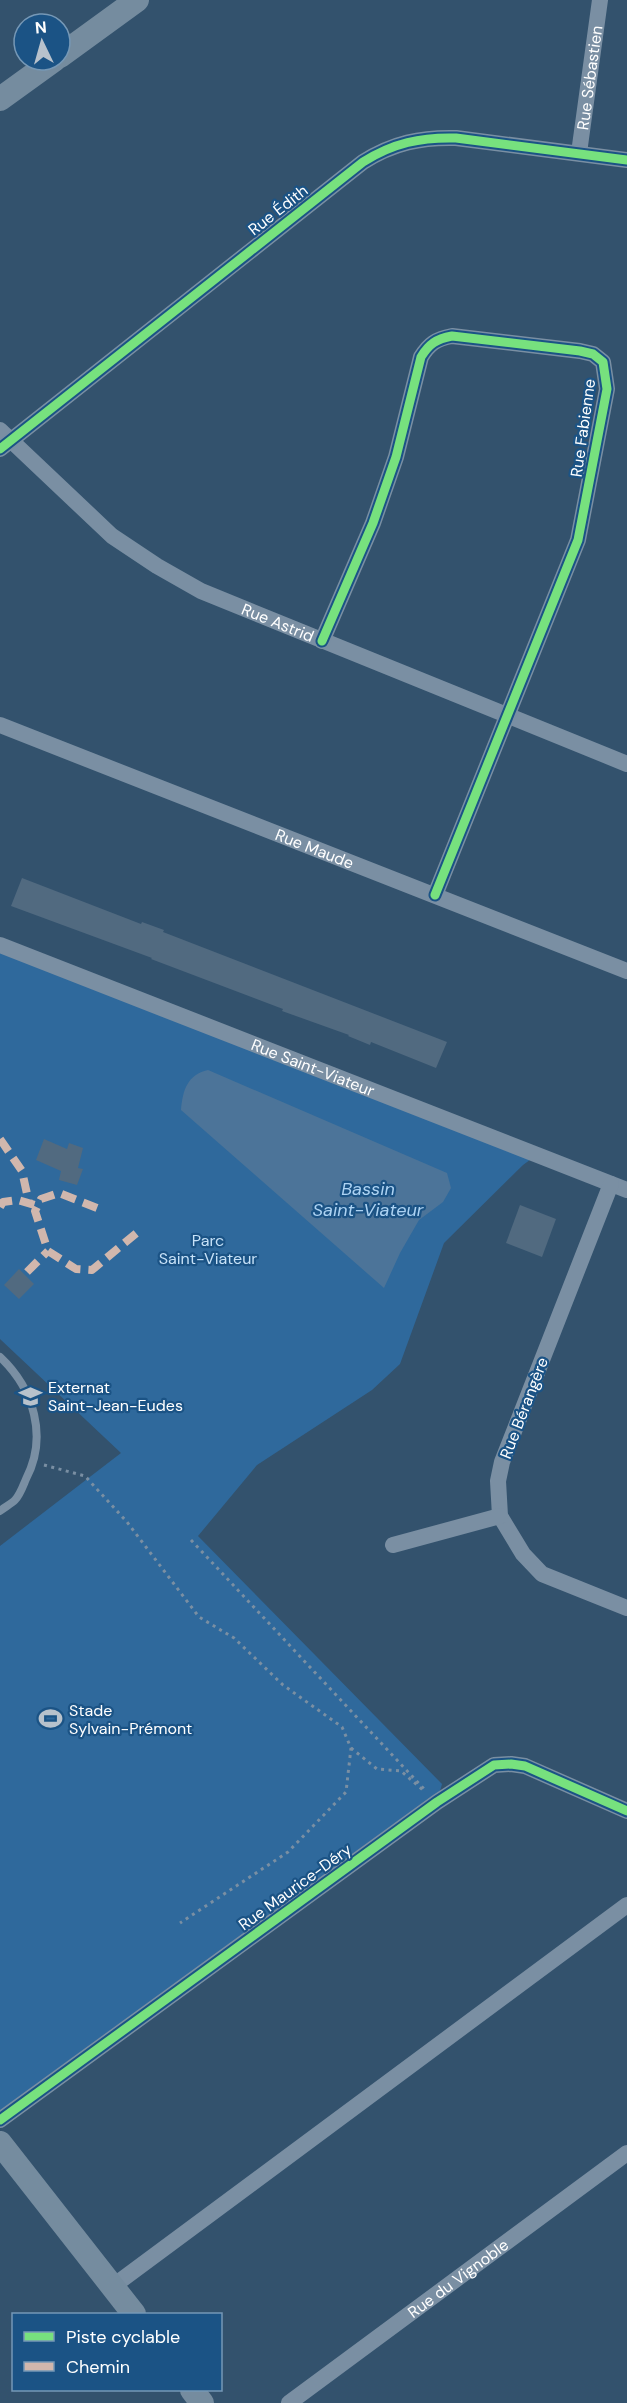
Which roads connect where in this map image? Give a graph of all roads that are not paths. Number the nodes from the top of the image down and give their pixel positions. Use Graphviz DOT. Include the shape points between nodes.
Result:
graph roads {
  1 [pos="137,0"];
  2 [pos="600,0"];
  3 [pos="72,47"];
  4 [pos="37,72"];
  5 [pos="0,99"];
  6 [pos="579,153"];
  7 [pos="627,160"];
  8 [pos="3,440"];
  9 [pos="322,641"];
  10 [pos="509,717"];
  11 [pos="0,725"];
  12 [pos="627,764"];
  13 [pos="435,895"];
  14 [pos="0,945"];
  15 [pos="627,971"];
  16 [pos="619,1187"];
  17 [pos="0,1357"];
  18 [pos="0,1510"];
  19 [pos="500,1516"];
  20 [pos="393,1545"];
  21 [pos="627,1608"];
  22 [pos="627,1810"];
  23 [pos="627,1905"];
  24 [pos="0,2120"];
  25 [pos="0,2143"];
  26 [pos="627,2153"];
  27 [pos="112,2287"];
  28 [pos="133,2313"];
  29 [pos="193,2391"];
  30 [pos="202,2403"];
  31 [pos="289,2403"];
  1 -- 3 [label="main road"];
  2 -- 6 [label="street, Rue Sébastien"];
  4 -- 5 [label="main road"];
  6 -- 7 [label="street, Rue Édith"];
  6 -- 8 [label="street, Rue Édith" via="430,137 382,150"];
  8 -- 9 [label="street, Rue Astrid" via="112,536 157,566 201,591"];
  9 -- 10 [label="street, Rue Astrid"];
  9 -- 10 [label="street, Rue Fabienne" via="373,523 428,346 438,338 452,336 593,354 603,362 607,389 580,532"];
  10 -- 12 [label="street, Rue Astrid"];
  10 -- 13 [label="street, Rue Fabienne"];
  11 -- 13 [label="street, Rue Maude"];
  13 -- 15 [label="street, Rue Maude"];
  14 -- 16 [label="street, Rue Saint-Viateur"];
  16 -- 19 [label="street, Rue Bérangère" via="502,1462 498,1481"];
  17 -- 18 [label="lane" via="33,1404 38,1435 33,1462 16,1499"];
  19 -- 20 [label="street"];
  19 -- 21 [label="street, Rue Bérangère" via="523,1554 542,1574"];
  22 -- 24 [label="street, Rue Maurice-Déry" via="525,1766 494,1765 437,1802"];
  23 -- 27 [label="street"];
  25 -- 27 [label="main road"];
  26 -- 31 [label="street, Rue du Vignoble"];
  27 -- 28 [label="main road"];
  29 -- 30 [label="main road"];
}
